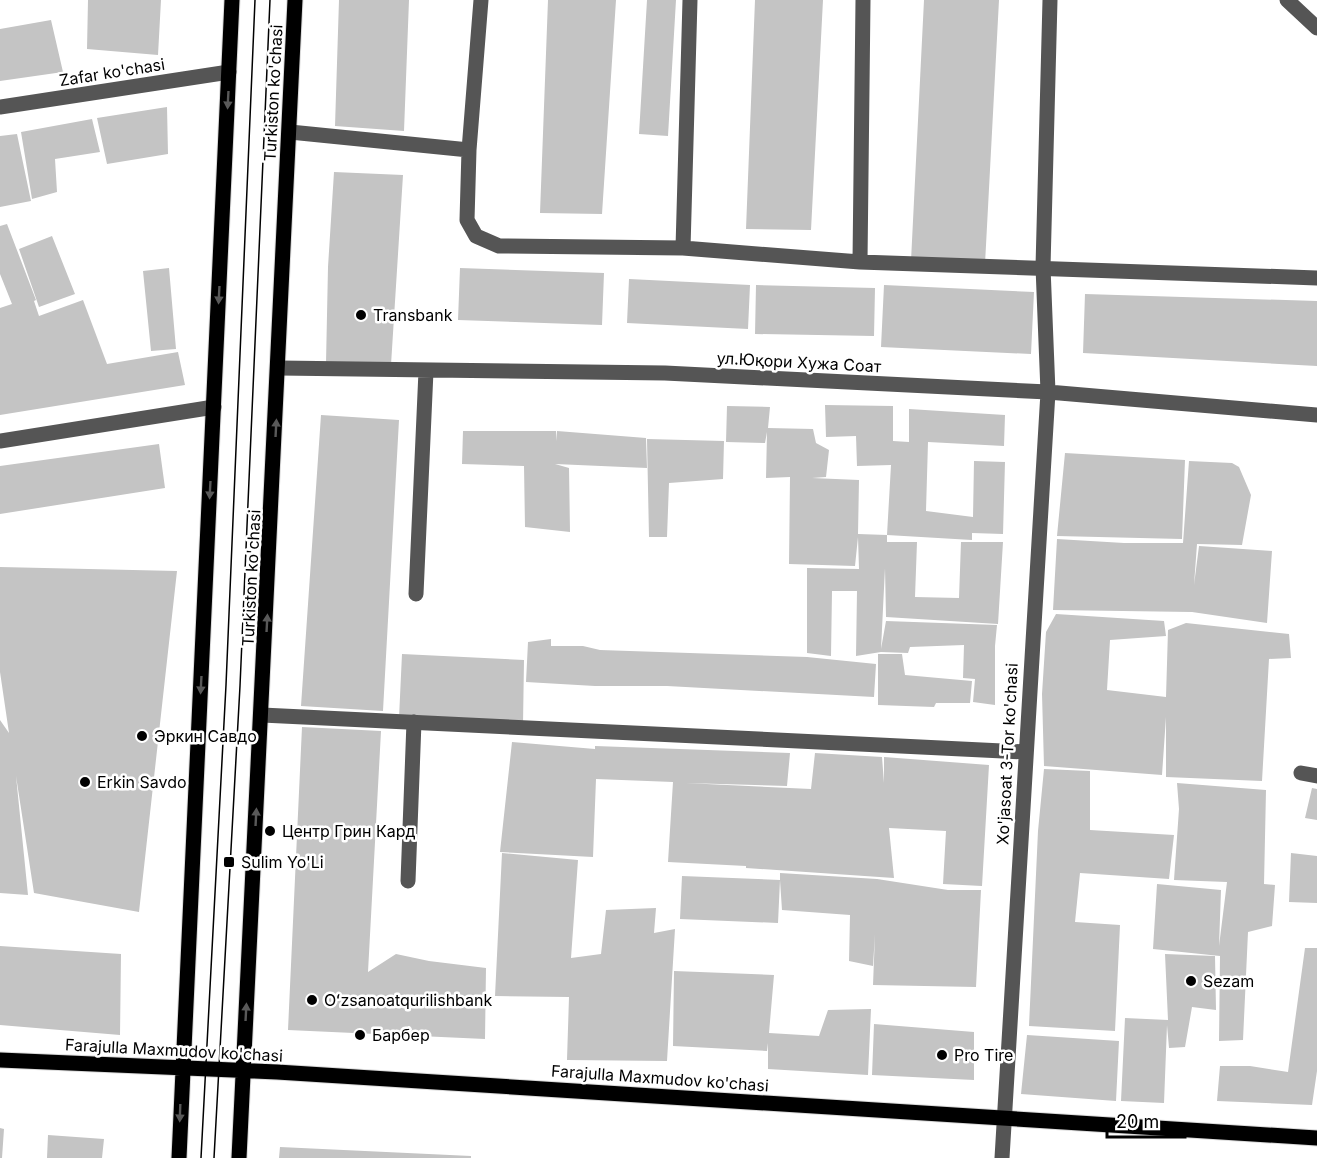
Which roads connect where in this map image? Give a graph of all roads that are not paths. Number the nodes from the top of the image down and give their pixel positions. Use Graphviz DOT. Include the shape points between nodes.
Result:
graph roads {
  1 [pos="232,0"];
  2 [pos="295,0"];
  3 [pos="481,0"];
  4 [pos="690,0"];
  5 [pos="863,0"];
  6 [pos="1050,0"];
  7 [pos="1287,0"];
  8 [pos="1317,28"];
  9 [pos="229,72"];
  10 [pos="0,107"];
  11 [pos="290,132"];
  12 [pos="470,150"];
  13 [pos="683,248"];
  14 [pos="860,262"];
  15 [pos="1043,267"];
  16 [pos="1317,278"];
  17 [pos="279,368"];
  18 [pos="426,371"];
  19 [pos="1048,393"];
  20 [pos="214,407"];
  21 [pos="1317,415"];
  22 [pos="0,441"];
  23 [pos="416,594"];
  24 [pos="262,715"];
  25 [pos="414,722"];
  26 [pos="1025,752"];
  27 [pos="1301,773"];
  28 [pos="1317,776"];
  29 [pos="408,881"];
  30 [pos="0,1060"];
  31 [pos="182,1068"];
  32 [pos="243,1071"];
  33 [pos="1004,1118"];
  34 [pos="1317,1138"];
  35 [pos="179,1158"];
  36 [pos="239,1158"];
  37 [pos="1002,1158"];
  1 -- 9 [label="main road"];
  2 -- 11 [label="main road, Turkiston ko'chasi"];
  3 -- 12 [label="street"];
  4 -- 13 [label="street"];
  5 -- 14 [label="street"];
  6 -- 15 [label="street, Xo'jasoat 3-Tor ko'chasi"];
  7 -- 8 [label="street"];
  9 -- 10 [label="street, Zafar ko'chasi"];
  9 -- 20 [label="main road, one-way"];
  11 -- 12 [label="street"];
  11 -- 17 [label="main road, Turkiston ko'chasi"];
  12 -- 13 [label="street" via="467,220 476,236 499,246"];
  13 -- 14 [label="street"];
  14 -- 15 [label="street"];
  15 -- 16 [label="street"];
  15 -- 19 [label="street, Xo'jasoat 3-Tor ko'chasi"];
  17 -- 18 [label="street, ул.Юқори Хужа Соат"];
  24 -- 17 [label="main road, Turkiston ko'chasi, one-way"];
  18 -- 19 [label="street, ул.Юқори Хужа Соат" via="665,373"];
  18 -- 23 [label="street"];
  19 -- 21 [label="street, ул.Юқори Хужа Соат"];
  19 -- 26 [label="street, Xo'jasoat 3-Tor ko'chasi"];
  20 -- 22 [label="street"];
  20 -- 31 [label="main road, one-way"];
  24 -- 25 [label="street"];
  32 -- 24 [label="main road, Turkiston ko'chasi, one-way"];
  25 -- 26 [label="street"];
  25 -- 29 [label="street"];
  26 -- 33 [label="street, Xo'jasoat 3-Tor ko'chasi"];
  27 -- 28 [label="street"];
  30 -- 31 [label="main road, Farajulla Maxmudov ko'chasi"];
  31 -- 32 [label="main road, Farajulla Maxmudov ko'chasi"];
  31 -- 35 [label="main road, one-way"];
  32 -- 33 [label="main road, Farajulla Maxmudov ko'chasi"];
  32 -- 36 [label="main road, Turkiston ko'chasi"];
  33 -- 34 [label="main road, Farajulla Maxmudov ko'chasi"];
  33 -- 37 [label="street, Xo'jasoat 3-Tor ko'chasi"];
}
